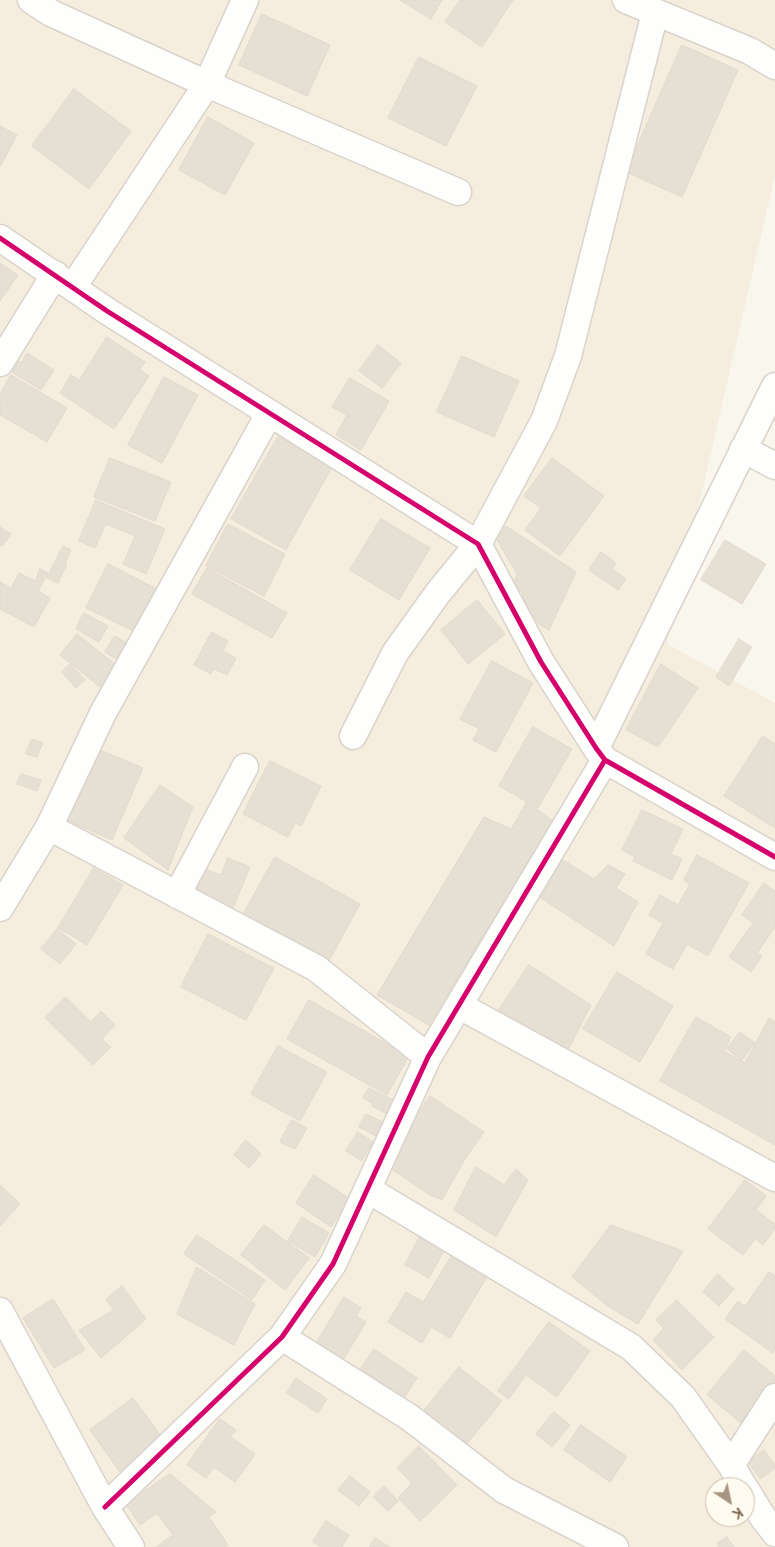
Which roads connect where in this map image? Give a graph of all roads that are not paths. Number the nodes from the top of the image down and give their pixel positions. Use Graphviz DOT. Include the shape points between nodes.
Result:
graph roads {
  1 [pos="31,0"];
  2 [pos="245,0"];
  3 [pos="626,0"];
  4 [pos="655,13"];
  5 [pos="775,66"];
  6 [pos="207,84"];
  7 [pos="458,192"];
  8 [pos="0,238"];
  9 [pos="64,281"];
  10 [pos="0,363"];
  11 [pos="775,386"];
  12 [pos="269,414"];
  13 [pos="743,449"];
  14 [pos="775,466"];
  15 [pos="478,544"];
  16 [pos="353,736"];
  17 [pos="601,754"];
  18 [pos="245,767"];
  19 [pos="49,827"];
  20 [pos="775,857"];
  21 [pos="177,895"];
  22 [pos="0,908"];
  23 [pos="460,1006"];
  24 [pos="428,1057"];
  25 [pos="775,1178"];
  26 [pos="366,1189"];
  27 [pos="0,1311"];
  28 [pos="282,1336"];
  29 [pos="775,1398"];
  30 [pos="731,1465"];
  31 [pos="738,1477"];
  32 [pos="755,1504"];
  33 [pos="105,1507"];
  34 [pos="775,1533"];
  35 [pos="131,1547"];
  36 [pos="615,1547"];
  1 -- 6 [label="street" via="51,13"];
  2 -- 6 [label="street"];
  3 -- 4 [label="street"];
  4 -- 5 [label="street" via="750,51"];
  4 -- 15 [label="street" via="568,356 544,421"];
  6 -- 7 [label="street"];
  6 -- 9 [label="street"];
  8 -- 9 [label="street"];
  9 -- 10 [label="street"];
  9 -- 12 [label="street"];
  11 -- 13 [label="street"];
  12 -- 15 [label="street"];
  12 -- 19 [label="street" via="103,713"];
  13 -- 14 [label="street"];
  13 -- 17 [label="street"];
  15 -- 16 [label="street" via="395,653"];
  15 -- 17 [label="street" via="541,662"];
  17 -- 20 [label="street"];
  17 -- 23 [label="street"];
  18 -- 21 [label="street"];
  19 -- 21 [label="street"];
  19 -- 22 [label="street"];
  21 -- 24 [label="street" via="316,968"];
  23 -- 24 [label="street"];
  23 -- 25 [label="street"];
  24 -- 26 [label="street"];
  26 -- 28 [label="street" via="333,1264"];
  26 -- 30 [label="street" via="631,1347 683,1397"];
  27 -- 33 [label="street"];
  28 -- 33 [label="street"];
  28 -- 36 [label="street" via="409,1417 504,1490"];
  29 -- 30 [label="street"];
  30 -- 31 [label="street"];
  32 -- 34 [label="street"];
  33 -- 35 [label="street"];
}
